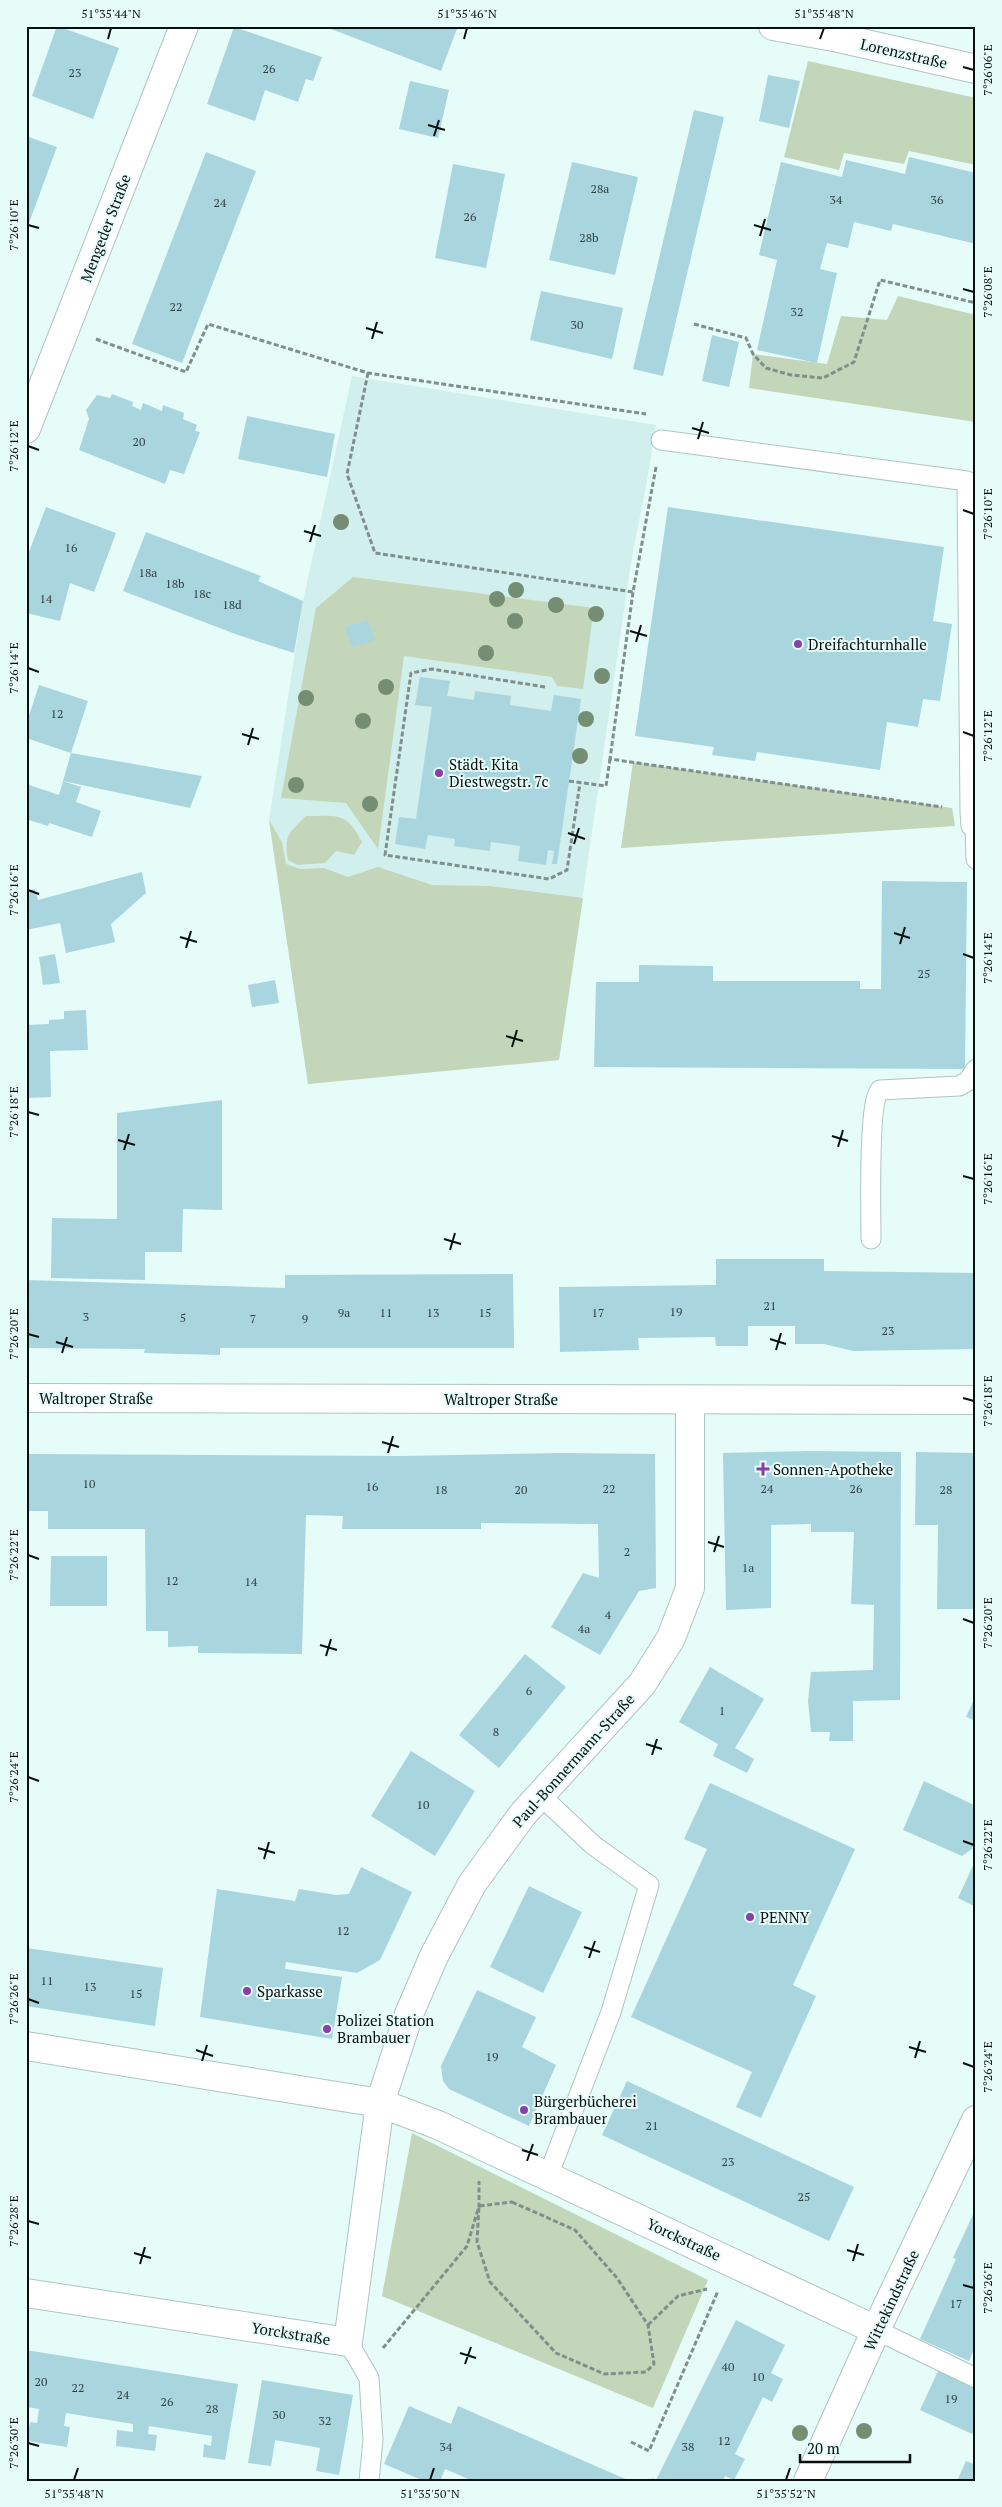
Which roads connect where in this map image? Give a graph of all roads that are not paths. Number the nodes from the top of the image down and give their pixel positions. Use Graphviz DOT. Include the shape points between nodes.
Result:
graph roads {
  1 [pos="184,26"];
  2 [pos="773,26"];
  3 [pos="976,69"];
  4 [pos="26,429"];
  5 [pos="660,440"];
  6 [pos="974,821"];
  7 [pos="976,859"];
  8 [pos="976,1069"];
  9 [pos="871,1238"];
  10 [pos="26,1398"];
  11 [pos="690,1400"];
  12 [pos="976,1400"];
  13 [pos="540,1794"];
  14 [pos="26,2046"];
  15 [pos="380,2103"];
  16 [pos="976,2120"];
  17 [pos="548,2176"];
  18 [pos="26,2293"];
  19 [pos="876,2330"];
  20 [pos="348,2342"];
  21 [pos="976,2378"];
  22 [pos="369,2481"];
  23 [pos="808,2481"];
  1 -- 4 [label="street, Mengeder Straße"];
  2 -- 3 [label="street, Lorenzstraße"];
  5 -- 6 [label="lane" via="966,481"];
  6 -- 7 [label="lane"];
  8 -- 9 [label="lane" via="968,1081 959,1086 880,1090 877,1094 873,1117"];
  10 -- 11 [label="street, Waltroper Straße"];
  11 -- 12 [label="street, Waltroper Straße"];
  11 -- 13 [label="street, Paul-Bonnermann-Straße" via="690,1588 671,1638 642,1684"];
  13 -- 15 [label="street, Paul-Bonnermann-Straße" via="472,1884 434,1956 409,2014"];
  13 -- 17 [label="lane" via="593,1844 649,1885 611,2012"];
  14 -- 15 [label="street, Yorckstraße"];
  15 -- 17 [label="street, Yorckstraße" via="438,2125"];
  15 -- 20 [label="street, Yorckstraße"];
  16 -- 19 [label="street, Wittekindstraße"];
  17 -- 19 [label="street, Yorckstraße"];
  18 -- 20 [label="street, Yorckstraße"];
  19 -- 21 [label="lane"];
  19 -- 23 [label="street, Wittekindstraße"];
  20 -- 22 [label="lane" via="369,2378 373,2440"];
}
